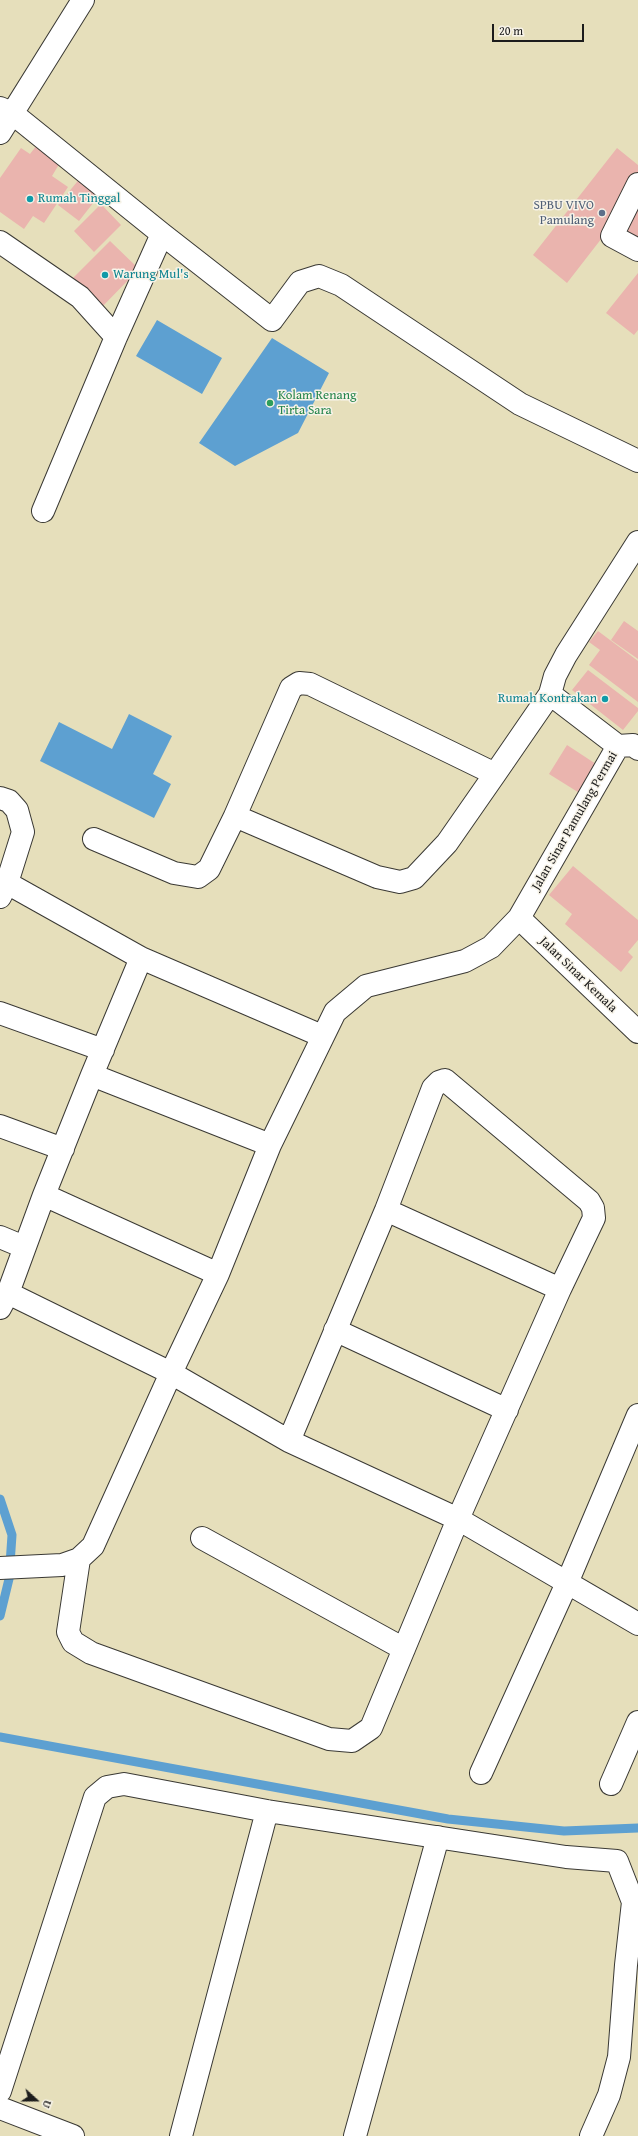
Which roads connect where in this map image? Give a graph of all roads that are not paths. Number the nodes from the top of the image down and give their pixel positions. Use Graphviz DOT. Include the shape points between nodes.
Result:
graph roads {
  1 [pos="83,0"];
  2 [pos="6,111"];
  3 [pos="0,133"];
  4 [pos="638,184"];
  5 [pos="162,234"];
  6 [pos="0,242"];
  7 [pos="638,250"];
  8 [pos="116,337"];
  9 [pos="638,461"];
  10 [pos="43,511"];
  11 [pos="638,542"];
  12 [pos="550,694"];
  13 [pos="628,747"];
  14 [pos="495,774"];
  15 [pos="0,798"];
  16 [pos="235,816"];
  17 [pos="94,839"];
  18 [pos="4,890"];
  19 [pos="519,918"];
  20 [pos="141,958"];
  21 [pos="0,1013"];
  22 [pos="638,1032"];
  23 [pos="322,1036"];
  24 [pos="103,1050"];
  25 [pos="92,1075"];
  26 [pos="0,1126"];
  27 [pos="270,1145"];
  28 [pos="63,1149"];
  29 [pos="44,1195"];
  30 [pos="386,1210"];
  31 [pos="0,1237"];
  32 [pos="24,1246"];
  33 [pos="218,1274"];
  34 [pos="560,1289"];
  35 [pos="4,1300"];
  36 [pos="335,1330"];
  37 [pos="170,1373"];
  38 [pos="507,1410"];
  39 [pos="638,1415"];
  40 [pos="289,1441"];
  41 [pos="458,1519"];
  42 [pos="202,1538"];
  43 [pos="79,1559"];
  44 [pos="0,1568"];
  45 [pos="566,1583"];
  46 [pos="638,1624"];
  47 [pos="404,1649"];
  48 [pos="638,1722"];
  49 [pos="481,1773"];
  50 [pos="611,1784"];
  51 [pos="268,1812"];
  52 [pos="438,1837"];
  53 [pos="0,2091"];
  54 [pos="0,2108"];
  55 [pos="73,2136"];
  56 [pos="181,2136"];
  57 [pos="355,2136"];
  58 [pos="591,2136"];
  1 -- 2 [label="street"];
  2 -- 3 [label="street"];
  2 -- 5 [label="street"];
  4 -- 7 [label="street" via="612,236"];
  5 -- 8 [label="street"];
  5 -- 9 [label="street" via="272,320 300,282 320,276 341,285 520,404"];
  6 -- 8 [label="street" via="80,297"];
  8 -- 10 [label="street"];
  11 -- 12 [label="street" via="566,655 555,676"];
  12 -- 13 [label="street, Jalan Sinar Pamulang Permai"];
  12 -- 14 [label="street"];
  13 -- 19 [label="street, Jalan Sinar Pamulang Permai"];
  14 -- 16 [label="street" via="447,843 414,878 400,882 377,877"];
  14 -- 16 [label="street" via="310,684 299,683 291,688"];
  15 -- 18 [label="street" via="9,801 17,810 23,832"];
  16 -- 17 [label="street" via="209,868 198,877 174,873"];
  18 -- 20 [label="street"];
  19 -- 22 [label="street, Jalan Sinar Kemala"];
  19 -- 23 [label="street, Jalan Sinar Pamulang Permai" via="491,947 466,961 366,986 334,1012"];
  20 -- 23 [label="street"];
  20 -- 24 [label="street"];
  21 -- 24 [label="street"];
  23 -- 27 [label="street, Jalan Sinar Pamulang Permai"];
  24 -- 25 [label="street"];
  25 -- 27 [label="street"];
  25 -- 28 [label="street"];
  26 -- 28 [label="street"];
  27 -- 33 [label="street, Jalan Sinar Pamulang Permai"];
  28 -- 29 [label="street"];
  29 -- 32 [label="street"];
  29 -- 33 [label="street"];
  30 -- 34 [label="street"];
  30 -- 34 [label="street" via="433,1088 445,1080 589,1201 593,1208 594,1218"];
  30 -- 36 [label="street"];
  31 -- 32 [label="street"];
  32 -- 35 [label="street"];
  33 -- 37 [label="street, Jalan Sinar Pamulang Permai"];
  34 -- 38 [label="street"];
  35 -- 37 [label="street"];
  36 -- 38 [label="street"];
  36 -- 40 [label="street"];
  37 -- 40 [label="street"];
  37 -- 43 [label="street, Jalan Sinar Pamulang Permai" via="93,1546"];
  38 -- 41 [label="street"];
  39 -- 45 [label="street"];
  40 -- 41 [label="street"];
  41 -- 45 [label="street"];
  41 -- 47 [label="street"];
  42 -- 47 [label="street"];
  43 -- 44 [label="street" via="62,1565"];
  43 -- 47 [label="street" via="68,1632 73,1642 91,1653 329,1739 352,1740 371,1728"];
  45 -- 46 [label="street"];
  45 -- 49 [label="street"];
  48 -- 50 [label="street"];
  51 -- 52 [label="street"];
  51 -- 53 [label="street" via="124,1784 108,1786 95,1797"];
  51 -- 56 [label="street"];
  52 -- 57 [label="street"];
  52 -- 58 [label="street" via="566,1857 618,1861 633,1902 619,2057 609,2095"];
  54 -- 55 [label="street"];
}
